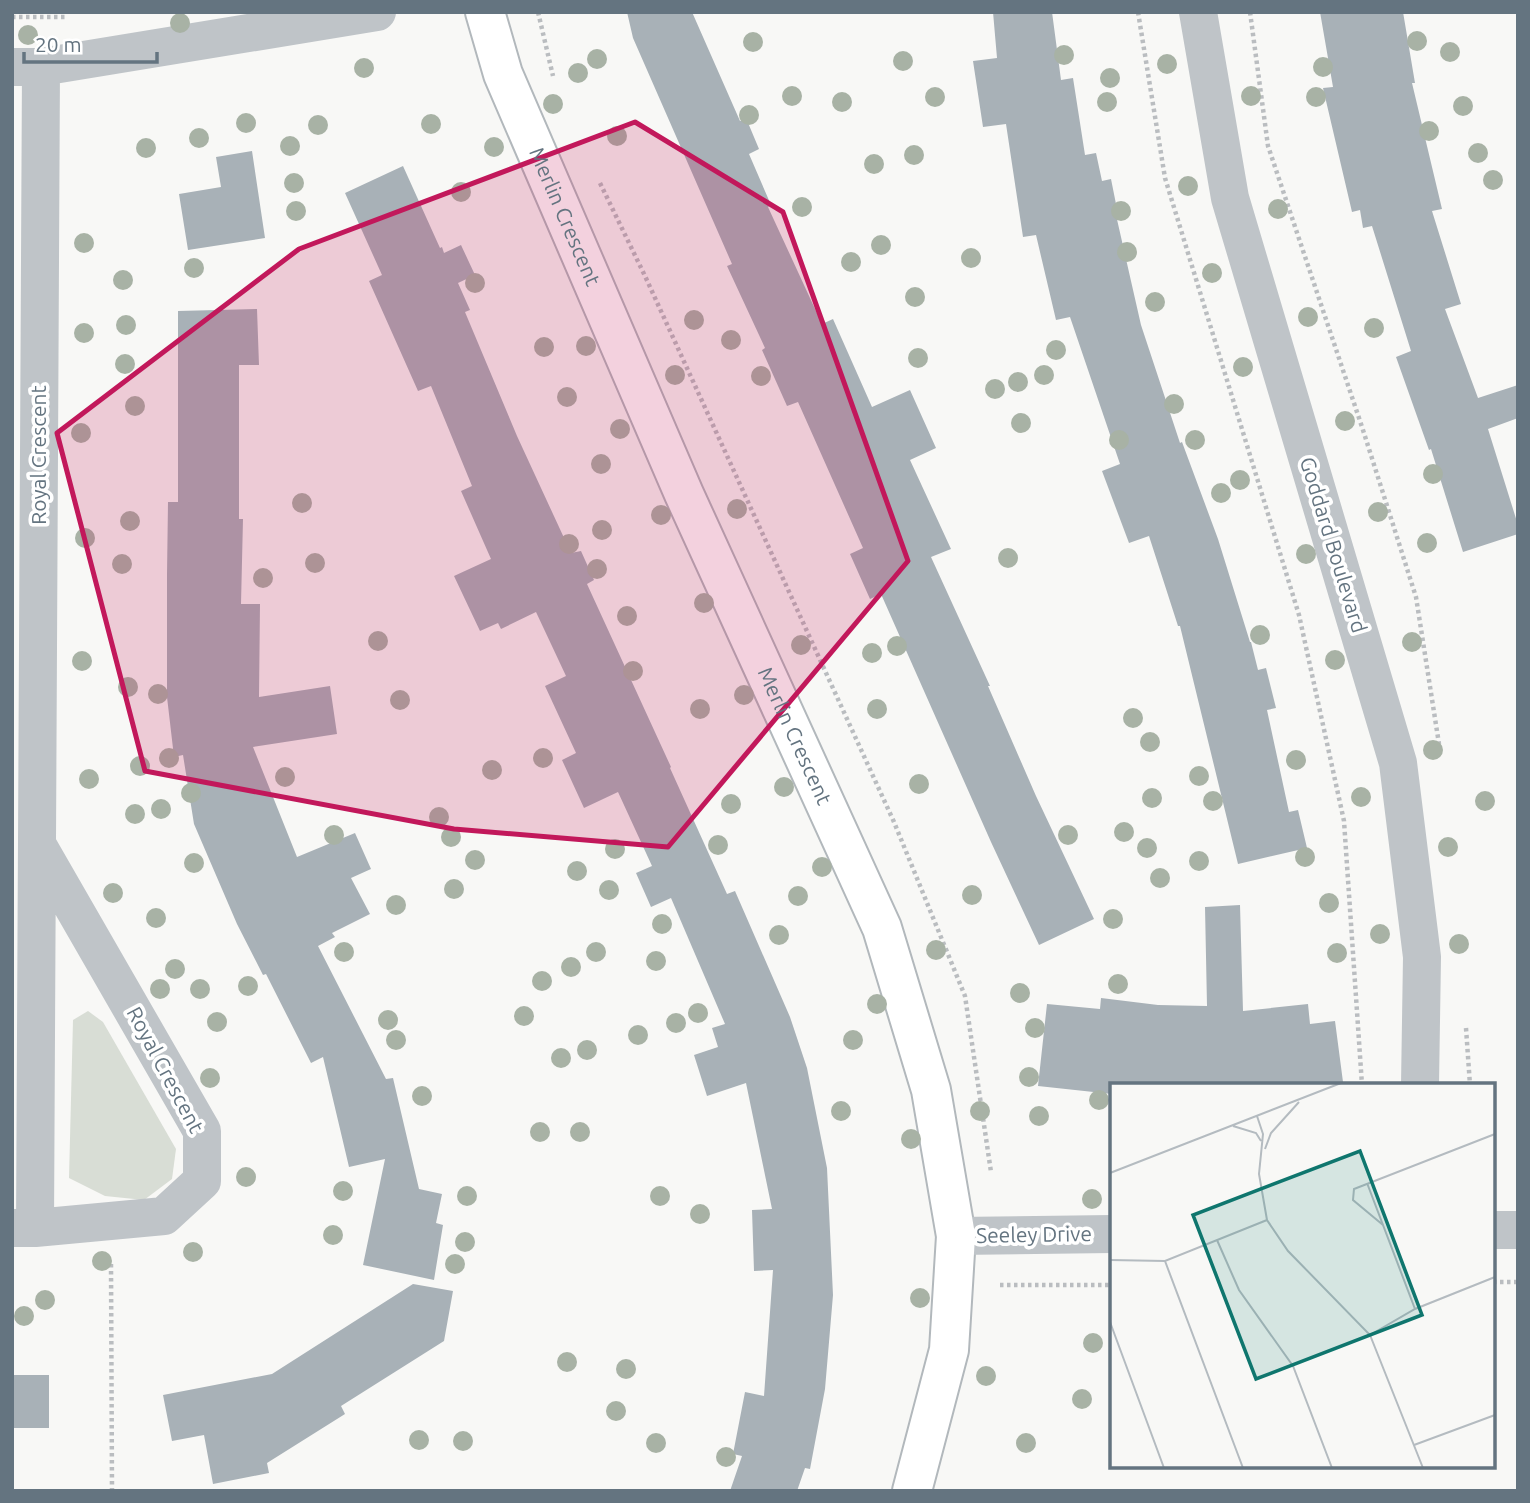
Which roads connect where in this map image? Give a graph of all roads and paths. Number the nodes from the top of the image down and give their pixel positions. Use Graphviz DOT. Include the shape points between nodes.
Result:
graph roads {
  1 [pos="377,12"];
  2 [pos="485,12"];
  3 [pos="538,12"];
  4 [pos="1138,12"];
  5 [pos="1198,12"];
  6 [pos="27,67"];
  7 [pos="555,83"];
  8 [pos="598,180"];
  9 [pos="37,844"];
  10 [pos="1362,1083"];
  11 [pos="1420,1083"];
  12 [pos="993,1182"];
  13 [pos="110,1220"];
  14 [pos="24,1228"];
  15 [pos="1495,1230"];
  16 [pos="1518,1230"];
  17 [pos="1110,1234"];
  18 [pos="956,1236"];
  19 [pos="1495,1282"];
  20 [pos="1518,1282"];
  21 [pos="1000,1285"];
  22 [pos="1110,1285"];
  23 [pos="112,1491"];
  24 [pos="912,1491"];
  1 -- 6 [label="street, Royal Crescent"];
  2 -- 18 [label="street, Merlin Crescent" via="503,74 678,481 882,928 931,1090"];
  3 -- 7 [label="path"];
  4 -- 10 [label="path" via="1165,178 1299,615 1344,821"];
  5 -- 11 [label="street, Goddard Boulevard" via="1230,198 1398,763 1422,957"];
  6 -- 9 [label="street, Royal Crescent"];
  8 -- 12 [label="path" via="894,822 965,996"];
  9 -- 13 [label="street, Royal Crescent" via="202,1131 202,1181 164,1216"];
  9 -- 14 [label="street, Royal Crescent"];
  13 -- 14 [label="street, Royal Crescent"];
  13 -- 23 [label="path"];
  15 -- 16 [label="street"];
  17 -- 18 [label="street, Seeley Drive"];
  18 -- 24 [label="street, Merlin Crescent" via="949,1350"];
  19 -- 20 [label="path"];
  21 -- 22 [label="path"];
}
